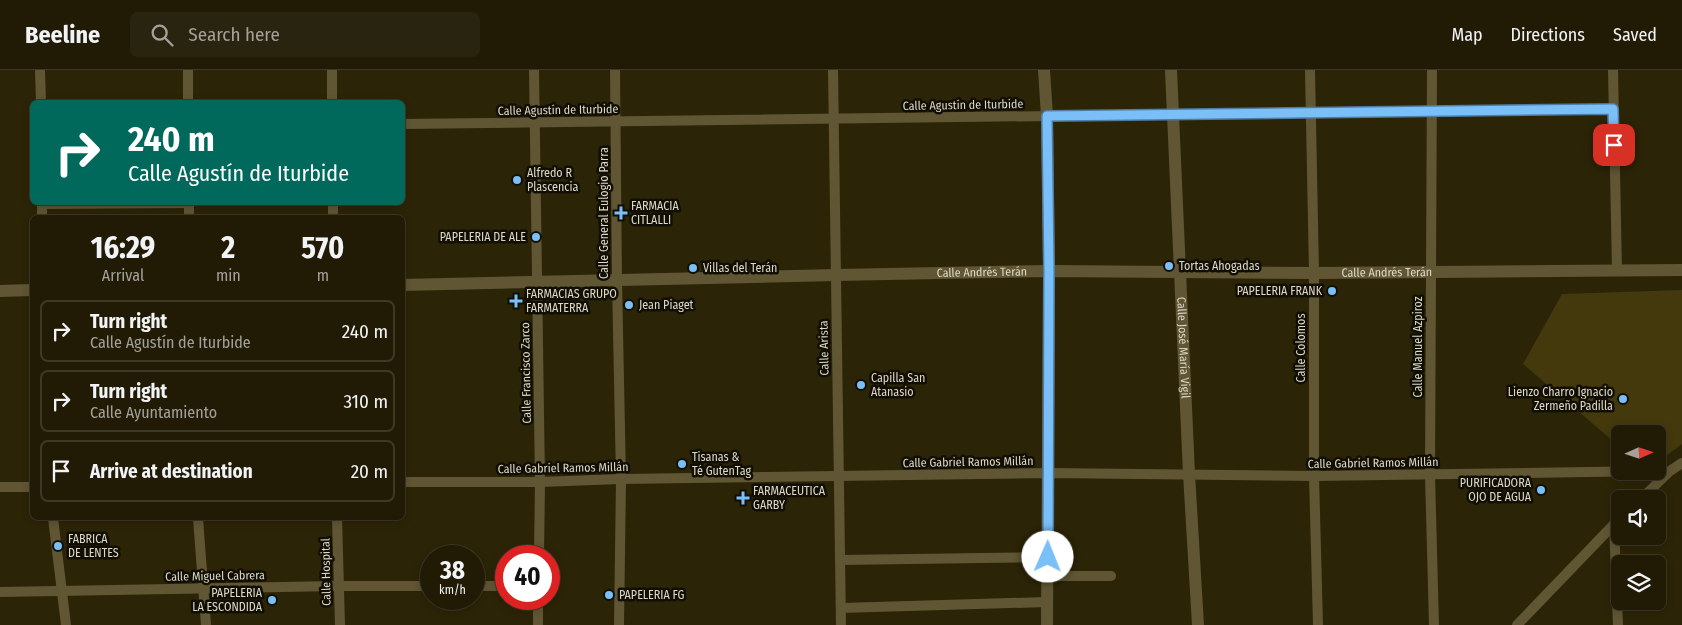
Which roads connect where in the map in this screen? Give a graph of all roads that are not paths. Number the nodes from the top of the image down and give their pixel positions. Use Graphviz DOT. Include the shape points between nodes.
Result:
graph roads {
  1 [pos="40,70"];
  2 [pos="188,70"];
  3 [pos="332,70"];
  4 [pos="534,70"];
  5 [pos="616,70"];
  6 [pos="833,70"];
  7 [pos="1044,70"];
  8 [pos="1172,70"];
  9 [pos="1310,70"];
  10 [pos="1432,70"];
  11 [pos="1613,70"];
  12 [pos="41,100"];
  13 [pos="188,100"];
  14 [pos="332,100"];
  15 [pos="1613,109"];
  16 [pos="1432,111"];
  17 [pos="1310,112"];
  18 [pos="1173,114"];
  19 [pos="1047,116"];
  20 [pos="833,119"];
  21 [pos="536,122"];
  22 [pos="617,122"];
  23 [pos="405,124"];
  24 [pos="1682,270"];
  25 [pos="1049,271"];
  26 [pos="1617,271"];
  27 [pos="1430,272"];
  28 [pos="1180,273"];
  29 [pos="1314,273"];
  30 [pos="836,275"];
  31 [pos="617,281"];
  32 [pos="538,282"];
  33 [pos="405,285"];
  34 [pos="30,290"];
  35 [pos="0,291"];
  36 [pos="1682,463"];
  37 [pos="1666,471"];
  38 [pos="1670,471"];
  39 [pos="1611,472"];
  40 [pos="1049,473"];
  41 [pos="1189,474"];
  42 [pos="1430,475"];
  43 [pos="839,476"];
  44 [pos="1314,476"];
  45 [pos="621,479"];
  46 [pos="405,482"];
  47 [pos="540,482"];
  48 [pos="0,487"];
  49 [pos="30,487"];
  50 [pos="1650,490"];
  51 [pos="53,520"];
  52 [pos="198,520"];
  53 [pos="337,520"];
  54 [pos="1611,527"];
  55 [pos="539,545"];
  56 [pos="1617,545"];
  57 [pos="1048,557"];
  58 [pos="840,560"];
  59 [pos="1048,576"];
  60 [pos="1111,576"];
  61 [pos="338,586"];
  62 [pos="420,586"];
  63 [pos="204,589"];
  64 [pos="0,592"];
  65 [pos="62,592"];
  66 [pos="1047,602"];
  67 [pos="841,608"];
  68 [pos="538,610"];
  69 [pos="66,625"];
  70 [pos="206,625"];
  71 [pos="340,625"];
  72 [pos="538,625"];
  73 [pos="620,625"];
  74 [pos="841,625"];
  75 [pos="1047,625"];
  76 [pos="1198,625"];
  77 [pos="1318,625"];
  78 [pos="1434,625"];
  79 [pos="1517,625"];
  80 [pos="1618,625"];
  1 -- 12 [label="street"];
  2 -- 13 [label="street"];
  3 -- 14 [label="street"];
  4 -- 21 [label="street, Calle Francisco Zarco"];
  5 -- 22 [label="street, Calle General Eulogio Parra"];
  6 -- 20 [label="street, Calle Arista"];
  7 -- 19 [label="street"];
  8 -- 18 [label="street, Calle José María Vigil"];
  9 -- 17 [label="street, Calle Colomos"];
  10 -- 16 [label="street, Calle Manuel Azpiroz"];
  11 -- 15 [label="street"];
  15 -- 16 [label="street, Calle Agustín de Iturbide"];
  15 -- 26 [label="street"];
  16 -- 17 [label="street, Calle Agustín de Iturbide"];
  16 -- 27 [label="street, Calle Manuel Azpiroz"];
  17 -- 18 [label="street, Calle Agustín de Iturbide"];
  17 -- 29 [label="street, Calle Colomos"];
  18 -- 19 [label="street, Calle Agustín de Iturbide"];
  18 -- 28 [label="street, Calle José María Vigil"];
  19 -- 20 [label="street, Calle Agustín de Iturbide"];
  19 -- 25 [label="street"];
  20 -- 22 [label="street, Calle Agustín de Iturbide"];
  20 -- 30 [label="street, Calle Arista"];
  21 -- 22 [label="street, Calle Agustín de Iturbide"];
  21 -- 23 [label="street, Calle Agustín de Iturbide"];
  21 -- 32 [label="street, Calle Francisco Zarco"];
  22 -- 31 [label="street, Calle General Eulogio Parra"];
  24 -- 26 [label="street, Calle Andrés Terán"];
  25 -- 28 [label="street, Calle Andrés Terán"];
  25 -- 30 [label="street, Calle Andrés Terán"];
  25 -- 40 [label="street"];
  26 -- 27 [label="street, Calle Andrés Terán"];
  27 -- 29 [label="street, Calle Andrés Terán"];
  27 -- 42 [label="street, Calle Manuel Azpiroz"];
  28 -- 29 [label="street, Calle Andrés Terán"];
  28 -- 41 [label="street, Calle José María Vigil"];
  29 -- 44 [label="street, Calle Colomos"];
  30 -- 31 [label="street, Calle Andrés Terán"];
  30 -- 43 [label="street, Calle Arista"];
  31 -- 32 [label="street, Calle Andrés Terán"];
  31 -- 45 [label="street, Calle General Eulogio Parra"];
  32 -- 33 [label="street, Calle Andrés Terán"];
  32 -- 47 [label="street, Calle Francisco Zarco"];
  34 -- 35 [label="street"];
  36 -- 38 [label="street"];
  37 -- 38 [label="street, Calle Gabriel Ramos Millán"];
  38 -- 50 [label="street"];
  39 -- 42 [label="street, Calle Gabriel Ramos Millán"];
  40 -- 41 [label="street, Calle Gabriel Ramos Millán"];
  40 -- 43 [label="street, Calle Gabriel Ramos Millán"];
  40 -- 57 [label="street"];
  41 -- 44 [label="street, Calle Gabriel Ramos Millán"];
  41 -- 76 [label="street, Calle José María Vigil"];
  42 -- 44 [label="street, Calle Gabriel Ramos Millán"];
  42 -- 78 [label="street, Calle Manuel Azpiroz"];
  43 -- 45 [label="street, Calle Gabriel Ramos Millán"];
  43 -- 58 [label="street, Calle Arista"];
  44 -- 77 [label="street, Calle Colomos"];
  45 -- 47 [label="street, Calle Gabriel Ramos Millán"];
  45 -- 73 [label="street, Calle General Eulogio Parra"];
  46 -- 47 [label="street, Calle Gabriel Ramos Millán"];
  47 -- 55 [label="street, Calle Francisco Zarco"];
  48 -- 49 [label="street"];
  51 -- 65 [label="street"];
  52 -- 63 [label="street"];
  53 -- 61 [label="street, Calle Hospital"];
  54 -- 79 [label="street"];
  56 -- 80 [label="street"];
  57 -- 58 [label="street"];
  57 -- 59 [label="street"];
  58 -- 67 [label="street, Calle Arista"];
  59 -- 60 [label="street"];
  59 -- 66 [label="street"];
  61 -- 62 [label="street, Calle Miguel Cabrera"];
  61 -- 63 [label="street, Calle Miguel Cabrera"];
  61 -- 71 [label="street, Calle Hospital"];
  63 -- 65 [label="street, Calle Miguel Cabrera"];
  63 -- 70 [label="street"];
  64 -- 65 [label="street, Calle Miguel Cabrera"];
  65 -- 69 [label="street"];
  66 -- 67 [label="street"];
  66 -- 75 [label="street"];
  67 -- 74 [label="street, Calle Arista"];
  68 -- 72 [label="street"];
}
